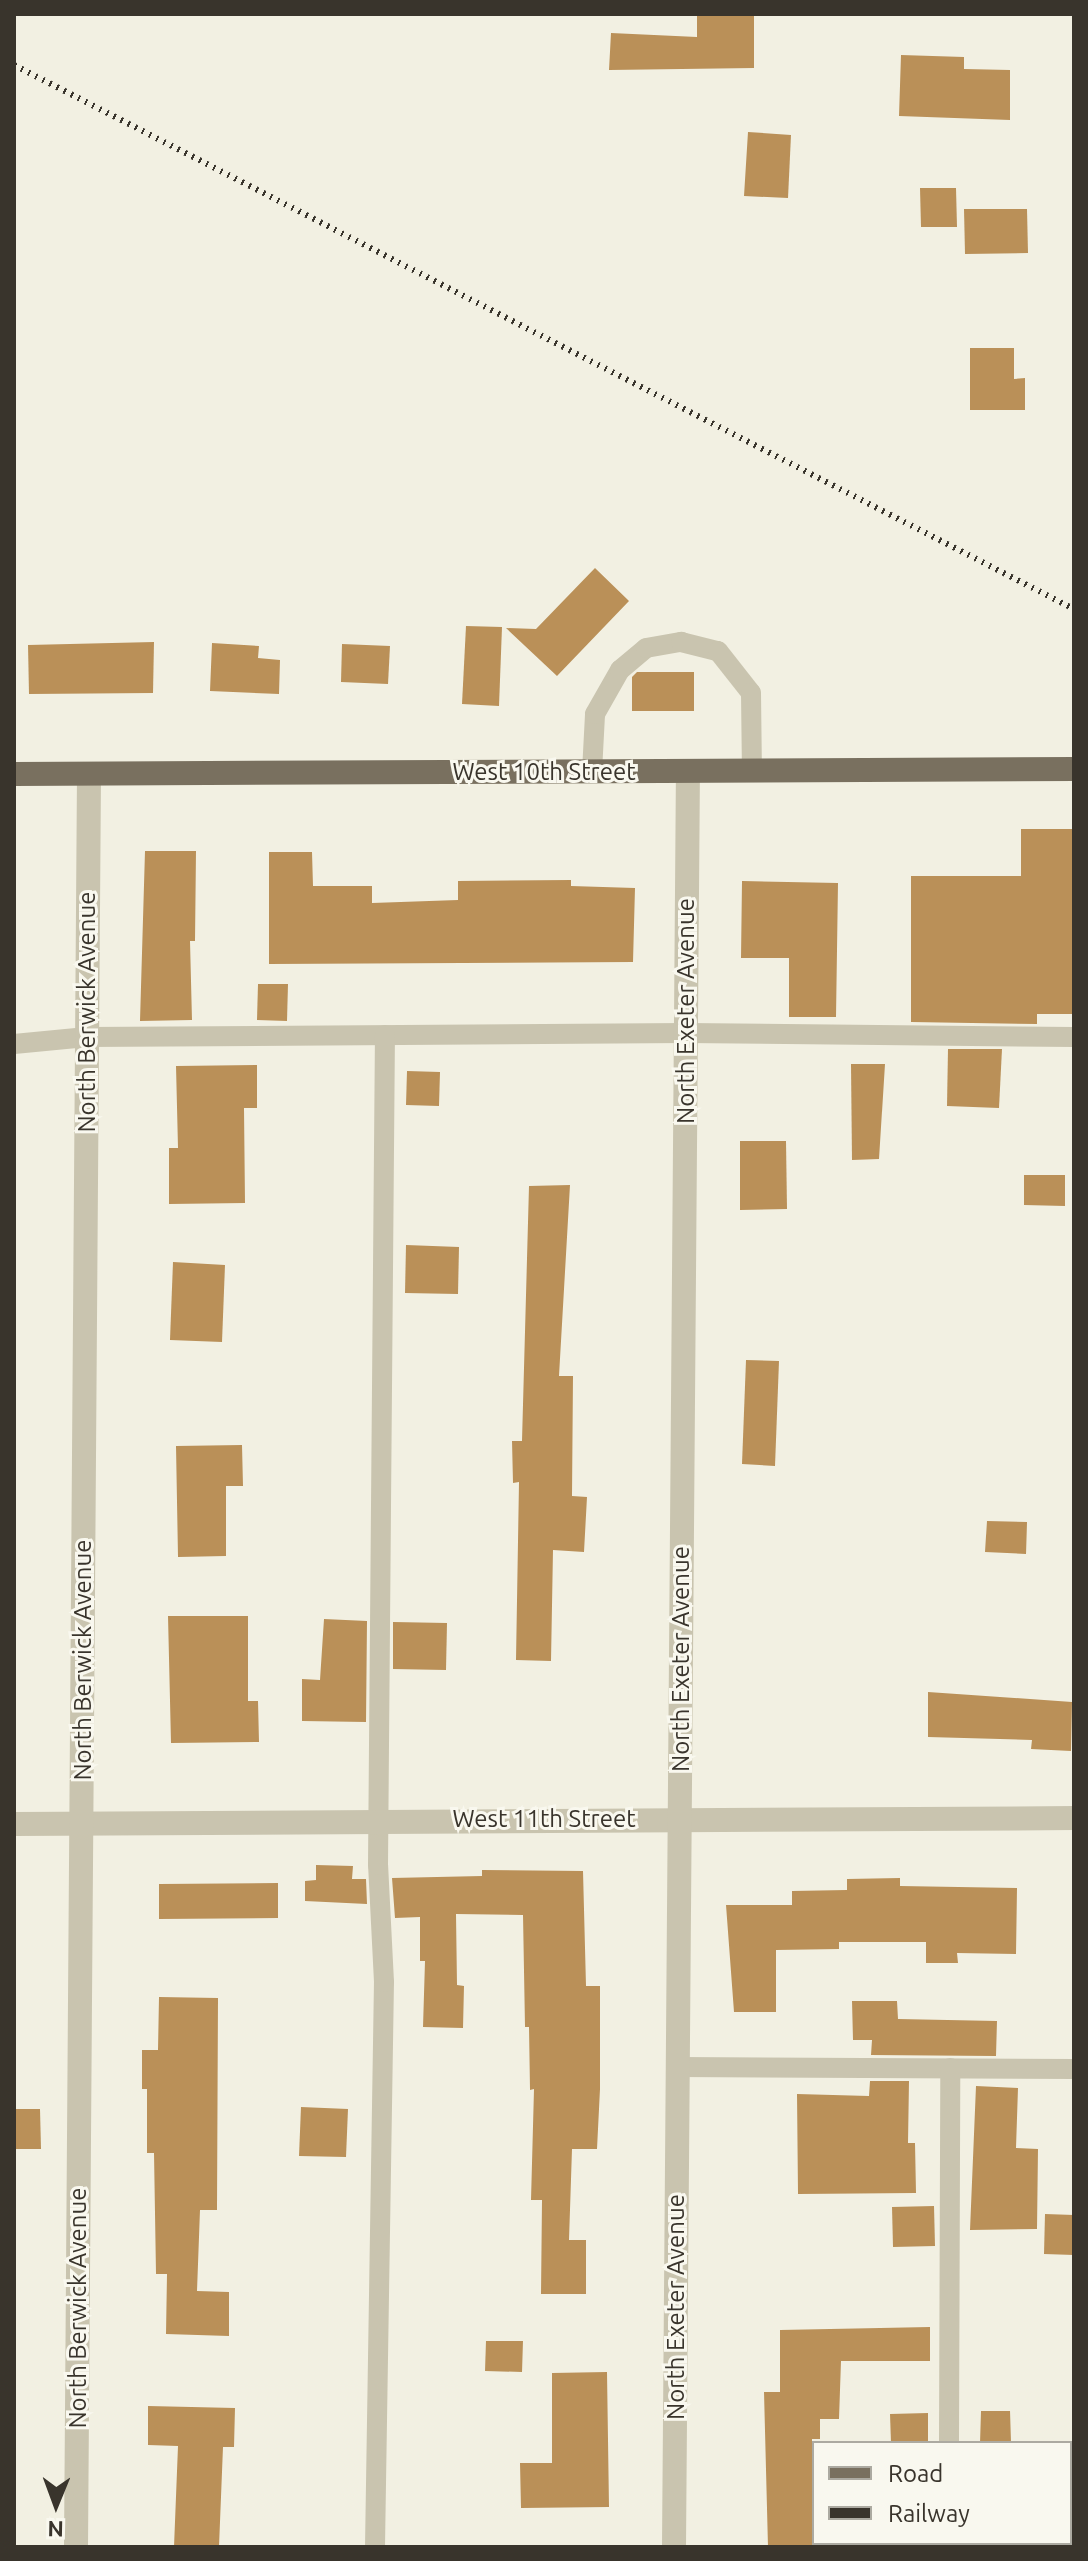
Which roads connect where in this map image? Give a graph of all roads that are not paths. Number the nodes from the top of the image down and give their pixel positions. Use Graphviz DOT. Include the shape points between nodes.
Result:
graph roads {
  1 [pos="1074,769"];
  2 [pos="688,771"];
  3 [pos="752,771"];
  4 [pos="592,772"];
  5 [pos="14,774"];
  6 [pos="89,774"];
  7 [pos="686,1033"];
  8 [pos="385,1035"];
  9 [pos="87,1037"];
  10 [pos="1074,1037"];
  11 [pos="14,1044"];
  12 [pos="1074,1818"];
  13 [pos="680,1819"];
  14 [pos="381,1821"];
  15 [pos="14,1824"];
  16 [pos="82,1824"];
  17 [pos="678,2067"];
  18 [pos="950,2068"];
  19 [pos="1074,2069"];
  20 [pos="949,2441"];
  21 [pos="76,2547"];
  22 [pos="375,2547"];
  23 [pos="674,2547"];
  1 -- 3 [label="main road, West 10th Street"];
  2 -- 3 [label="main road, West 10th Street"];
  2 -- 4 [label="main road, West 10th Street"];
  2 -- 7 [label="street, North Exeter Avenue"];
  3 -- 4 [label="lane" via="751,693 718,651 681,642 646,648 620,670 595,714"];
  4 -- 6 [label="main road, West 10th Street"];
  5 -- 6 [label="main road, West 10th Street"];
  6 -- 9 [label="street, North Berwick Avenue"];
  7 -- 8 [label="lane"];
  7 -- 10 [label="lane"];
  7 -- 13 [label="street, North Exeter Avenue"];
  8 -- 9 [label="lane"];
  8 -- 14 [label="lane"];
  9 -- 11 [label="lane"];
  9 -- 16 [label="street, North Berwick Avenue"];
  12 -- 13 [label="street, West 11th Street"];
  13 -- 14 [label="street, West 11th Street"];
  13 -- 17 [label="street, North Exeter Avenue"];
  14 -- 16 [label="street, West 11th Street"];
  14 -- 22 [label="lane"];
  15 -- 16 [label="street, West 11th Street"];
  16 -- 21 [label="street, North Berwick Avenue"];
  17 -- 18 [label="lane"];
  17 -- 23 [label="street, North Exeter Avenue"];
  18 -- 19 [label="lane"];
  18 -- 20 [label="lane"];
}
